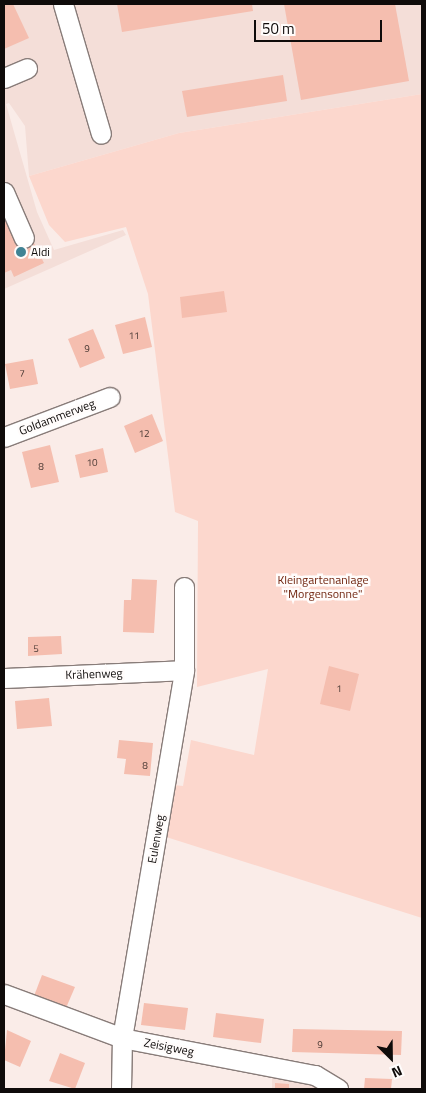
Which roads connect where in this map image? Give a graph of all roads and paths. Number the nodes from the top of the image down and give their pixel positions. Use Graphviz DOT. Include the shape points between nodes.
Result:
graph roads {
  1 [pos="63,4"];
  2 [pos="27,68"];
  3 [pos="4,78"];
  4 [pos="101,134"];
  5 [pos="4,192"];
  6 [pos="24,238"];
  7 [pos="110,397"];
  8 [pos="4,437"];
  9 [pos="184,588"];
  10 [pos="184,670"];
  11 [pos="4,678"];
  12 [pos="4,994"];
  13 [pos="122,1038"];
  14 [pos="121,1089"];
  15 [pos="338,1089"];
  1 -- 4 [label="street"];
  2 -- 3 [label="street"];
  5 -- 6 [label="street"];
  7 -- 8 [label="street, Goldammerweg"];
  9 -- 10 [label="street, Eulenweg"];
  10 -- 11 [label="street, Krähenweg"];
  10 -- 13 [label="street, Eulenweg"];
  12 -- 13 [label="street, Zeisigweg"];
  13 -- 14 [label="street, Eulenweg"];
  13 -- 15 [label="street, Zeisigweg" via="315,1075"];
}
